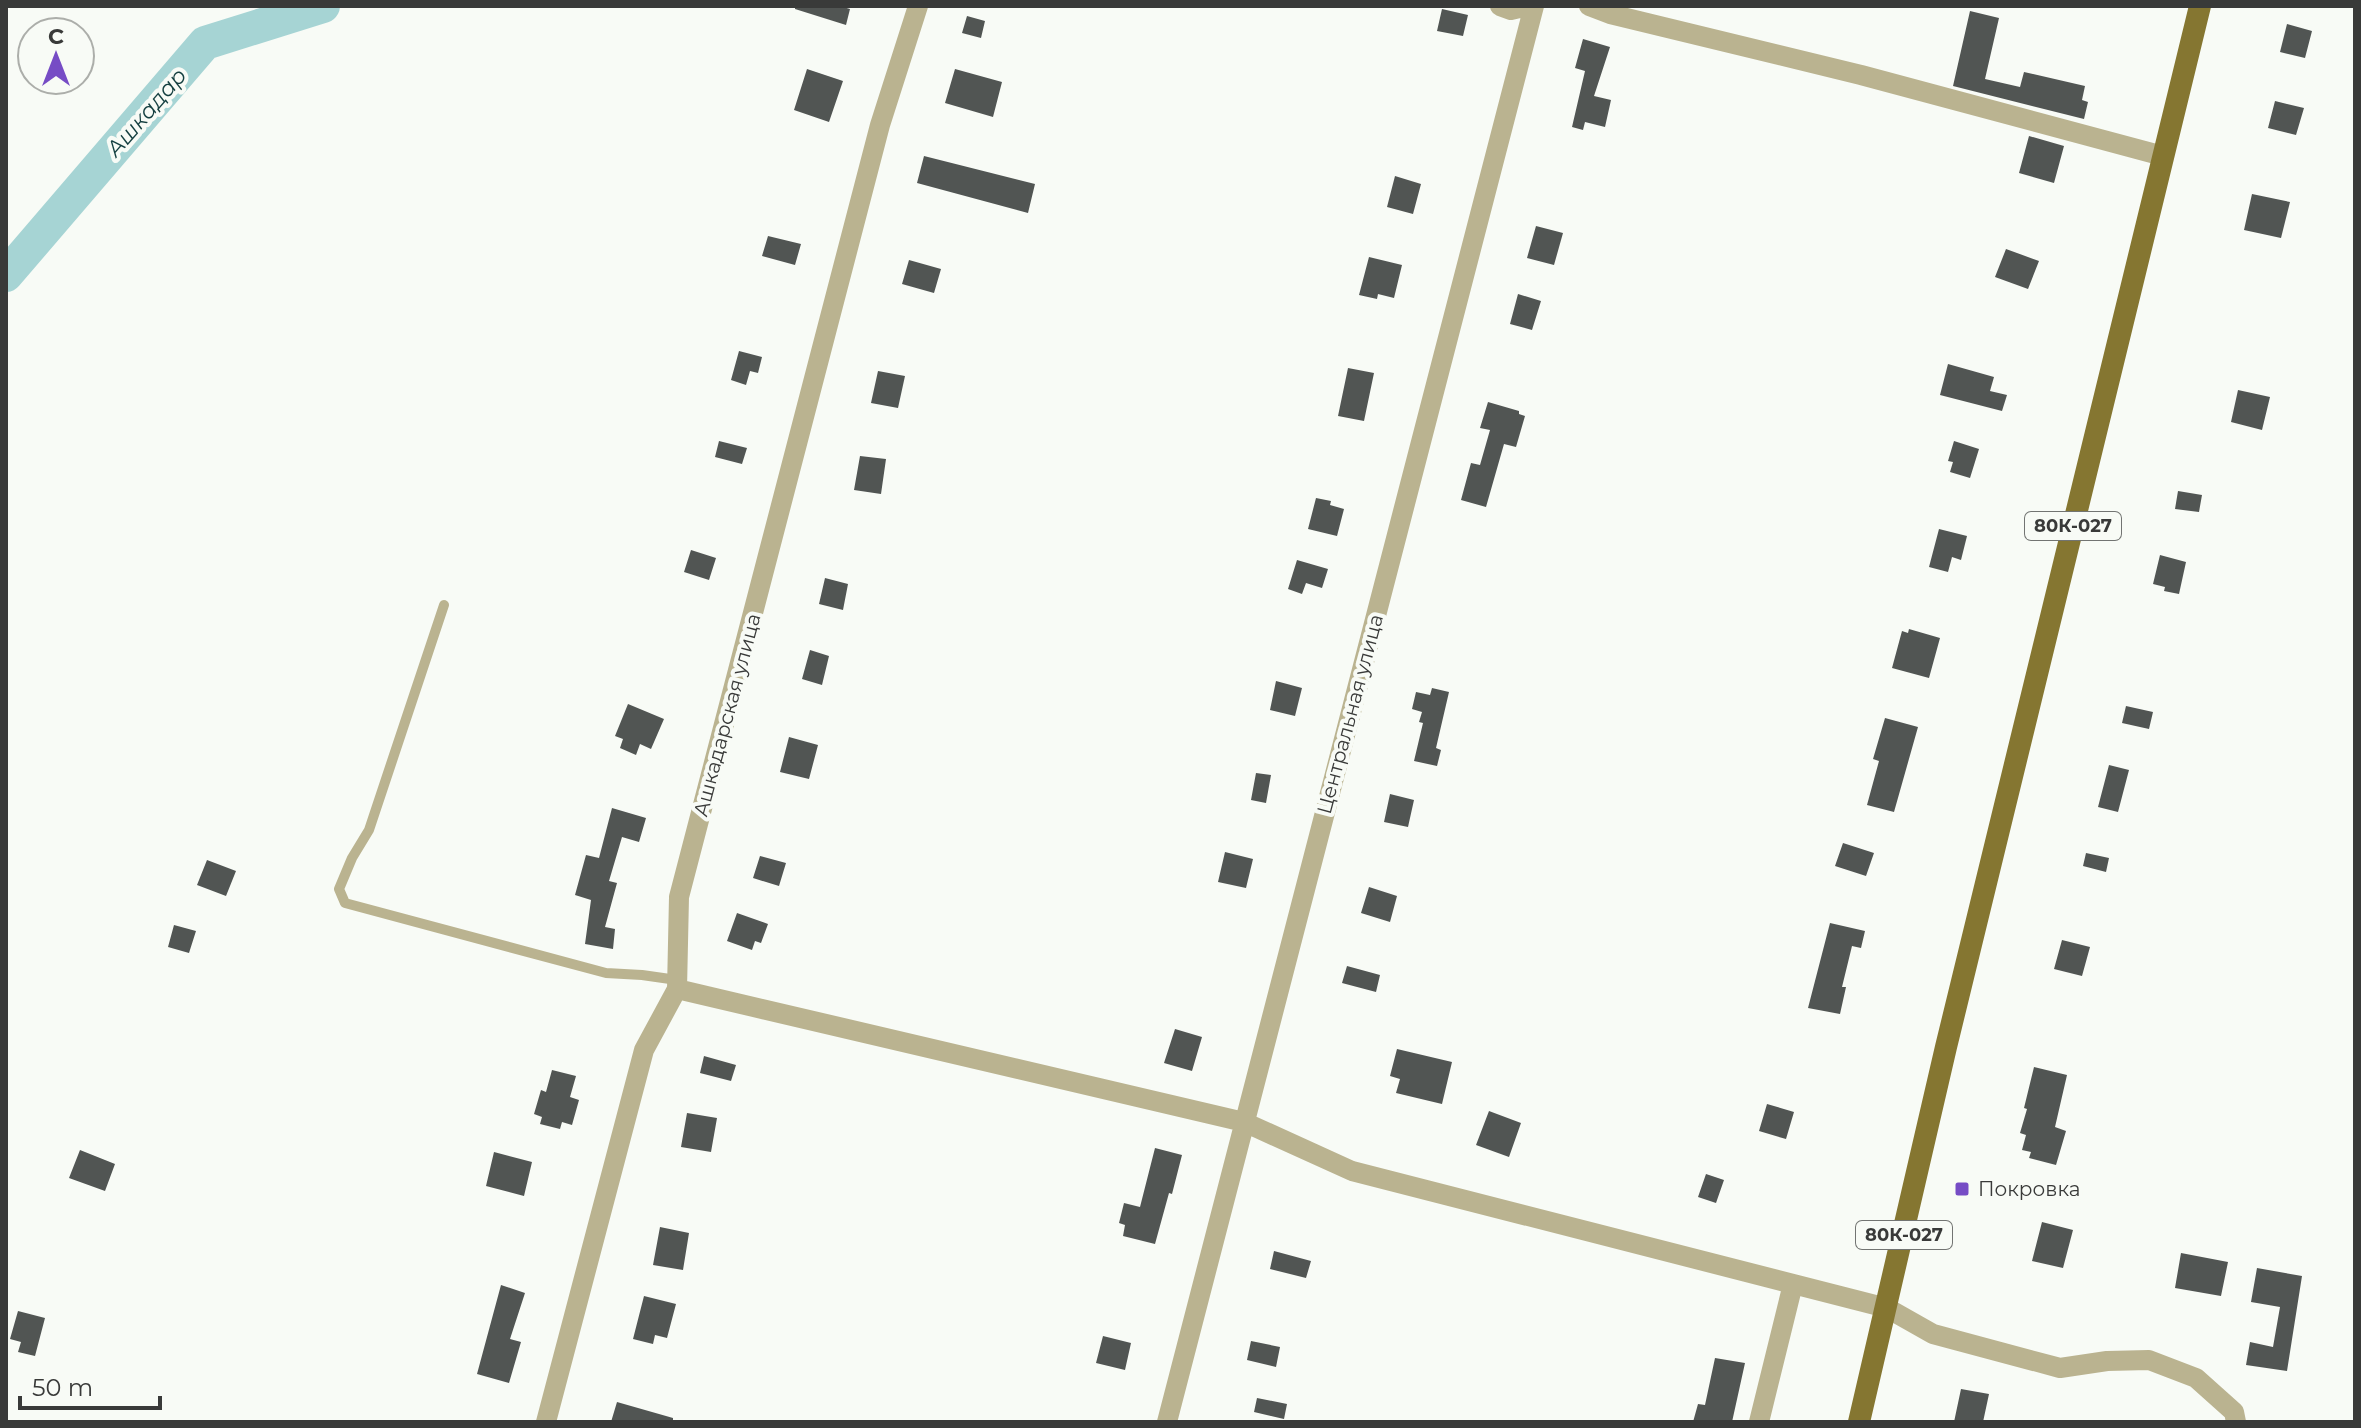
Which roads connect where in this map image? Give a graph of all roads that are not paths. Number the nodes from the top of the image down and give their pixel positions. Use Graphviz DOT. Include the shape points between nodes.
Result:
graph roads {
  1 [pos="918,6"];
  2 [pos="1500,6"];
  3 [pos="1531,6"];
  4 [pos="1589,6"];
  5 [pos="2200,6"];
  6 [pos="2163,156"];
  7 [pos="444,605"];
  8 [pos="677,984"];
  9 [pos="1244,1122"];
  10 [pos="1793,1284"];
  11 [pos="1887,1308"];
  12 [pos="546,1422"];
  13 [pos="1167,1422"];
  14 [pos="1759,1422"];
  15 [pos="1859,1422"];
  16 [pos="2236,1422"];
  1 -- 8 [label="street, Ашкадарская улица" via="880,125 679,897"];
  2 -- 3 [label="street"];
  3 -- 9 [label="street, Центральная улица"];
  4 -- 6 [label="street"];
  5 -- 6 [label="main road, 80К-027"];
  6 -- 11 [label="main road, 80К-027"];
  7 -- 8 [label="lane" via="369,830 339,889 345,903 606,973"];
  8 -- 9 [label="street"];
  8 -- 12 [label="street, Ашкадарская улица" via="644,1050"];
  9 -- 10 [label="street" via="1352,1171"];
  9 -- 13 [label="street, Центральная улица"];
  10 -- 11 [label="street"];
  10 -- 14 [label="street"];
  11 -- 15 [label="main road, 80К-027"];
  11 -- 16 [label="street" via="1933,1334 2060,1368 2149,1360 2196,1378 2234,1412"];
}
